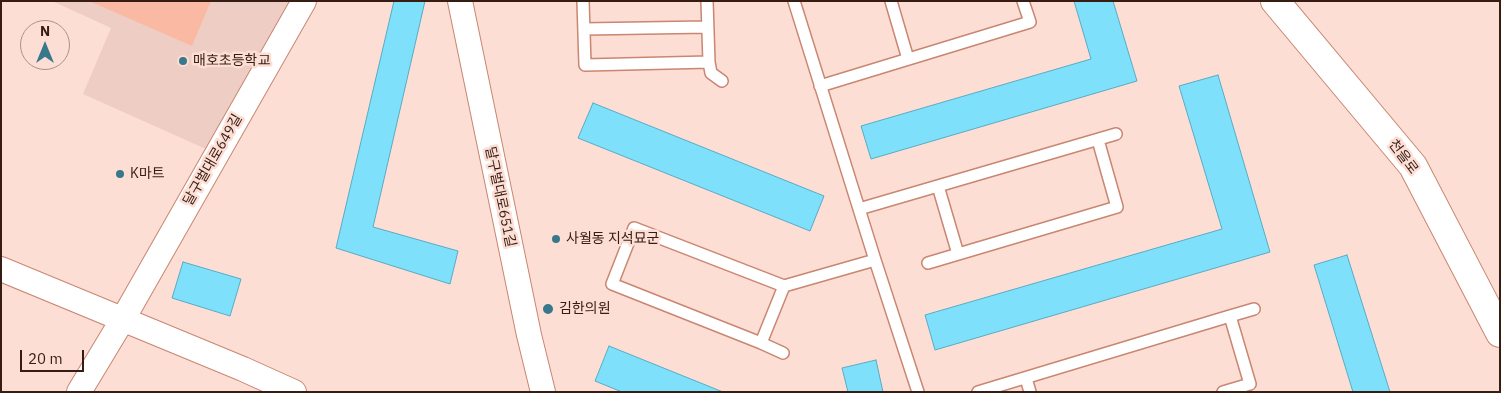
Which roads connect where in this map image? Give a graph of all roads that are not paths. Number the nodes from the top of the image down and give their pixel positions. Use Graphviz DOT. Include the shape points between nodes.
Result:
graph roads {
  1 [pos="304,1"];
  2 [pos="460,1"];
  3 [pos="583,1"];
  4 [pos="706,1"];
  5 [pos="794,1"];
  6 [pos="891,1"];
  7 [pos="1023,1"];
  8 [pos="1275,1"];
  9 [pos="708,27"];
  10 [pos="584,29"];
  11 [pos="908,59"];
  12 [pos="709,62"];
  13 [pos="722,81"];
  14 [pos="820,86"];
  15 [pos="1116,134"];
  16 [pos="1098,140"];
  17 [pos="938,186"];
  18 [pos="859,209"];
  19 [pos="958,254"];
  20 [pos="875,260"];
  21 [pos="928,263"];
  22 [pos="1,269"];
  23 [pos="784,286"];
  24 [pos="1254,309"];
  25 [pos="1230,316"];
  26 [pos="123,319"];
  27 [pos="1500,333"];
  28 [pos="761,343"];
  29 [pos="783,353"];
  30 [pos="1026,378"];
  31 [pos="79,392"];
  32 [pos="294,392"];
  33 [pos="543,392"];
  34 [pos="918,392"];
  35 [pos="978,392"];
  36 [pos="1030,392"];
  37 [pos="1223,392"];
  1 -- 26 [label="street, 달구벌대로649길"];
  2 -- 33 [label="street, 달구벌대로651길"];
  3 -- 10 [label="lane"];
  4 -- 9 [label="lane"];
  5 -- 14 [label="lane"];
  6 -- 11 [label="lane"];
  7 -- 11 [label="lane" via="1030,22"];
  8 -- 27 [label="street, 천을로" via="1413,166"];
  9 -- 10 [label="lane"];
  9 -- 12 [label="lane"];
  10 -- 12 [label="lane" via="585,66"];
  11 -- 14 [label="lane"];
  12 -- 13 [label="lane" via="712,73"];
  14 -- 18 [label="lane"];
  15 -- 16 [label="lane"];
  16 -- 17 [label="lane"];
  16 -- 19 [label="lane" via="1116,207"];
  17 -- 18 [label="lane"];
  17 -- 19 [label="lane"];
  18 -- 20 [label="lane"];
  19 -- 21 [label="lane"];
  20 -- 23 [label="lane"];
  20 -- 34 [label="lane"];
  22 -- 26 [label="street"];
  23 -- 28 [label="lane"];
  23 -- 28 [label="lane" via="634,228 612,284"];
  24 -- 25 [label="lane"];
  25 -- 30 [label="lane"];
  25 -- 37 [label="lane" via="1250,384"];
  26 -- 31 [label="street, 달구벌대로649길"];
  26 -- 32 [label="street"];
  28 -- 29 [label="lane"];
  30 -- 35 [label="lane"];
  30 -- 36 [label="lane"];
}
